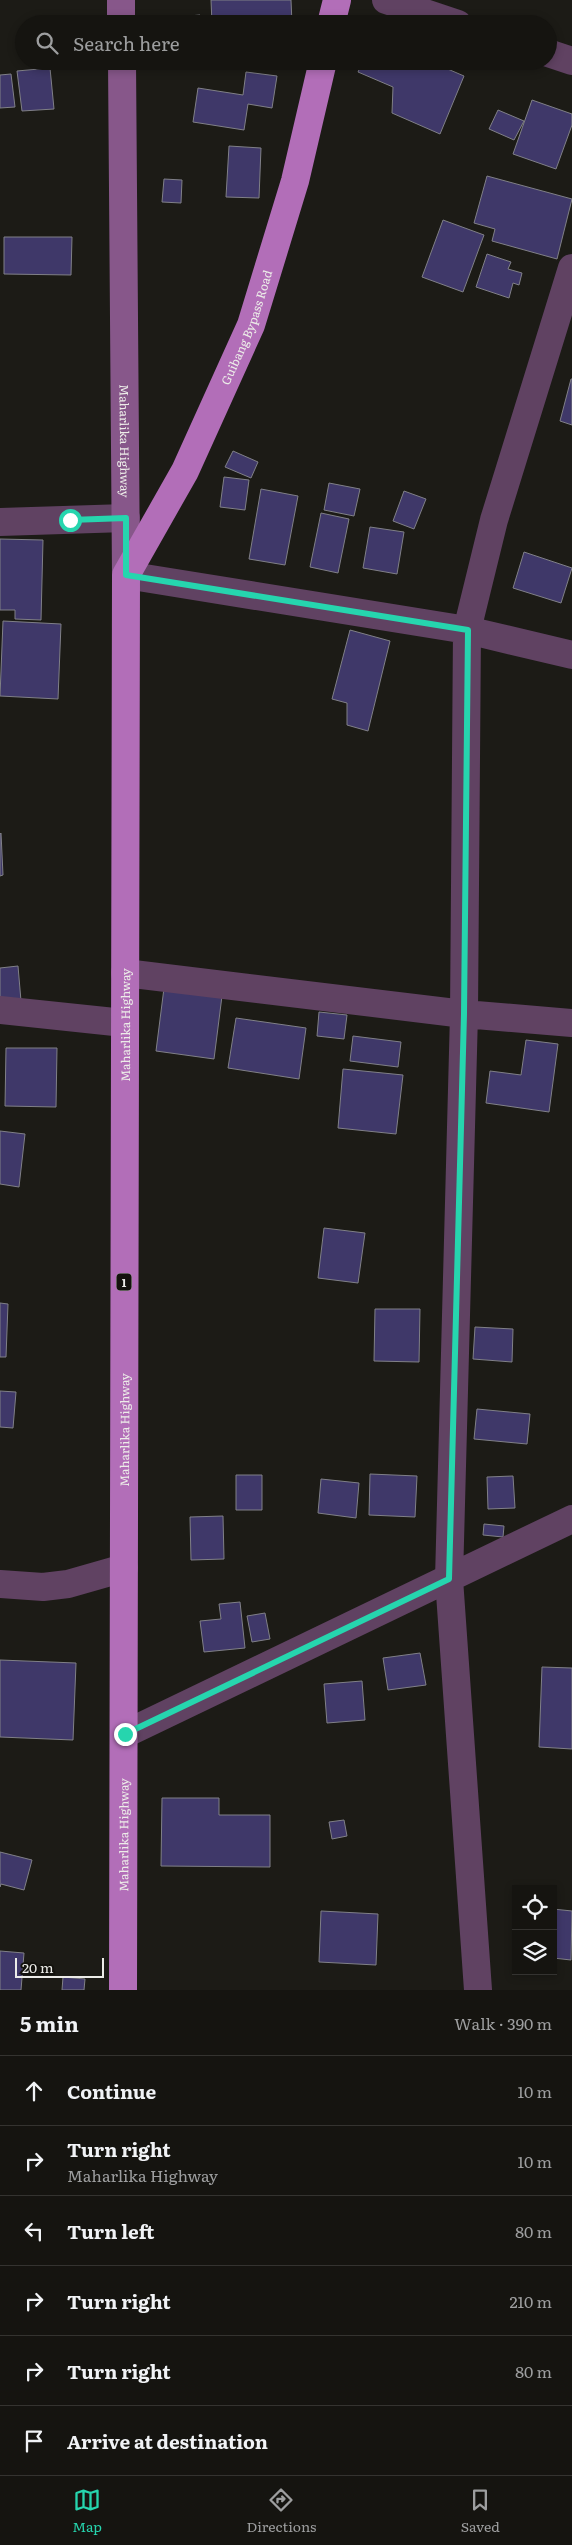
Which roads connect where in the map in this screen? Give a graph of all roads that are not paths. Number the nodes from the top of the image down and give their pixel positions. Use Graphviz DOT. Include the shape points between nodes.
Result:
graph roads {
  1 [pos="121,0"];
  2 [pos="337,0"];
  3 [pos="386,0"];
  4 [pos="121,15"];
  5 [pos="333,15"];
  6 [pos="431,15"];
  7 [pos="557,57"];
  8 [pos="572,61"];
  9 [pos="122,70"];
  10 [pos="321,70"];
  11 [pos="572,268"];
  12 [pos="126,518"];
  13 [pos="0,522"];
  14 [pos="126,575"];
  15 [pos="468,630"];
  16 [pos="572,655"];
  17 [pos="125,973"];
  18 [pos="0,1010"];
  19 [pos="464,1014"];
  20 [pos="124,1022"];
  21 [pos="572,1023"];
  22 [pos="572,1519"];
  23 [pos="124,1568"];
  24 [pos="449,1579"];
  25 [pos="0,1584"];
  26 [pos="125,1734"];
  27 [pos="123,1990"];
  28 [pos="478,1990"];
  1 -- 4 [label="main road"];
  2 -- 5 [label="highway"];
  3 -- 6 [label="street"];
  7 -- 8 [label="street"];
  9 -- 12 [label="main road, Maharlika Highway / 1"];
  10 -- 14 [label="highway, Guibang Bypass Road" via="295,181 251,325 185,471"];
  11 -- 15 [label="street" via="494,520"];
  12 -- 13 [label="street"];
  12 -- 14 [label="main road, Maharlika Highway / 1"];
  14 -- 15 [label="street"];
  14 -- 17 [label="highway, Maharlika Highway / 1"];
  15 -- 16 [label="street"];
  15 -- 19 [label="street"];
  17 -- 19 [label="street"];
  17 -- 20 [label="highway, Maharlika Highway / 1"];
  18 -- 20 [label="street"];
  19 -- 21 [label="street"];
  19 -- 24 [label="street"];
  20 -- 23 [label="highway, Maharlika Highway / 1"];
  22 -- 24 [label="street"];
  23 -- 25 [label="street" via="68,1584 43,1587"];
  23 -- 26 [label="highway, Maharlika Highway / 1"];
  24 -- 26 [label="street"];
  24 -- 28 [label="street"];
  26 -- 27 [label="highway, Maharlika Highway / 1"];
}
